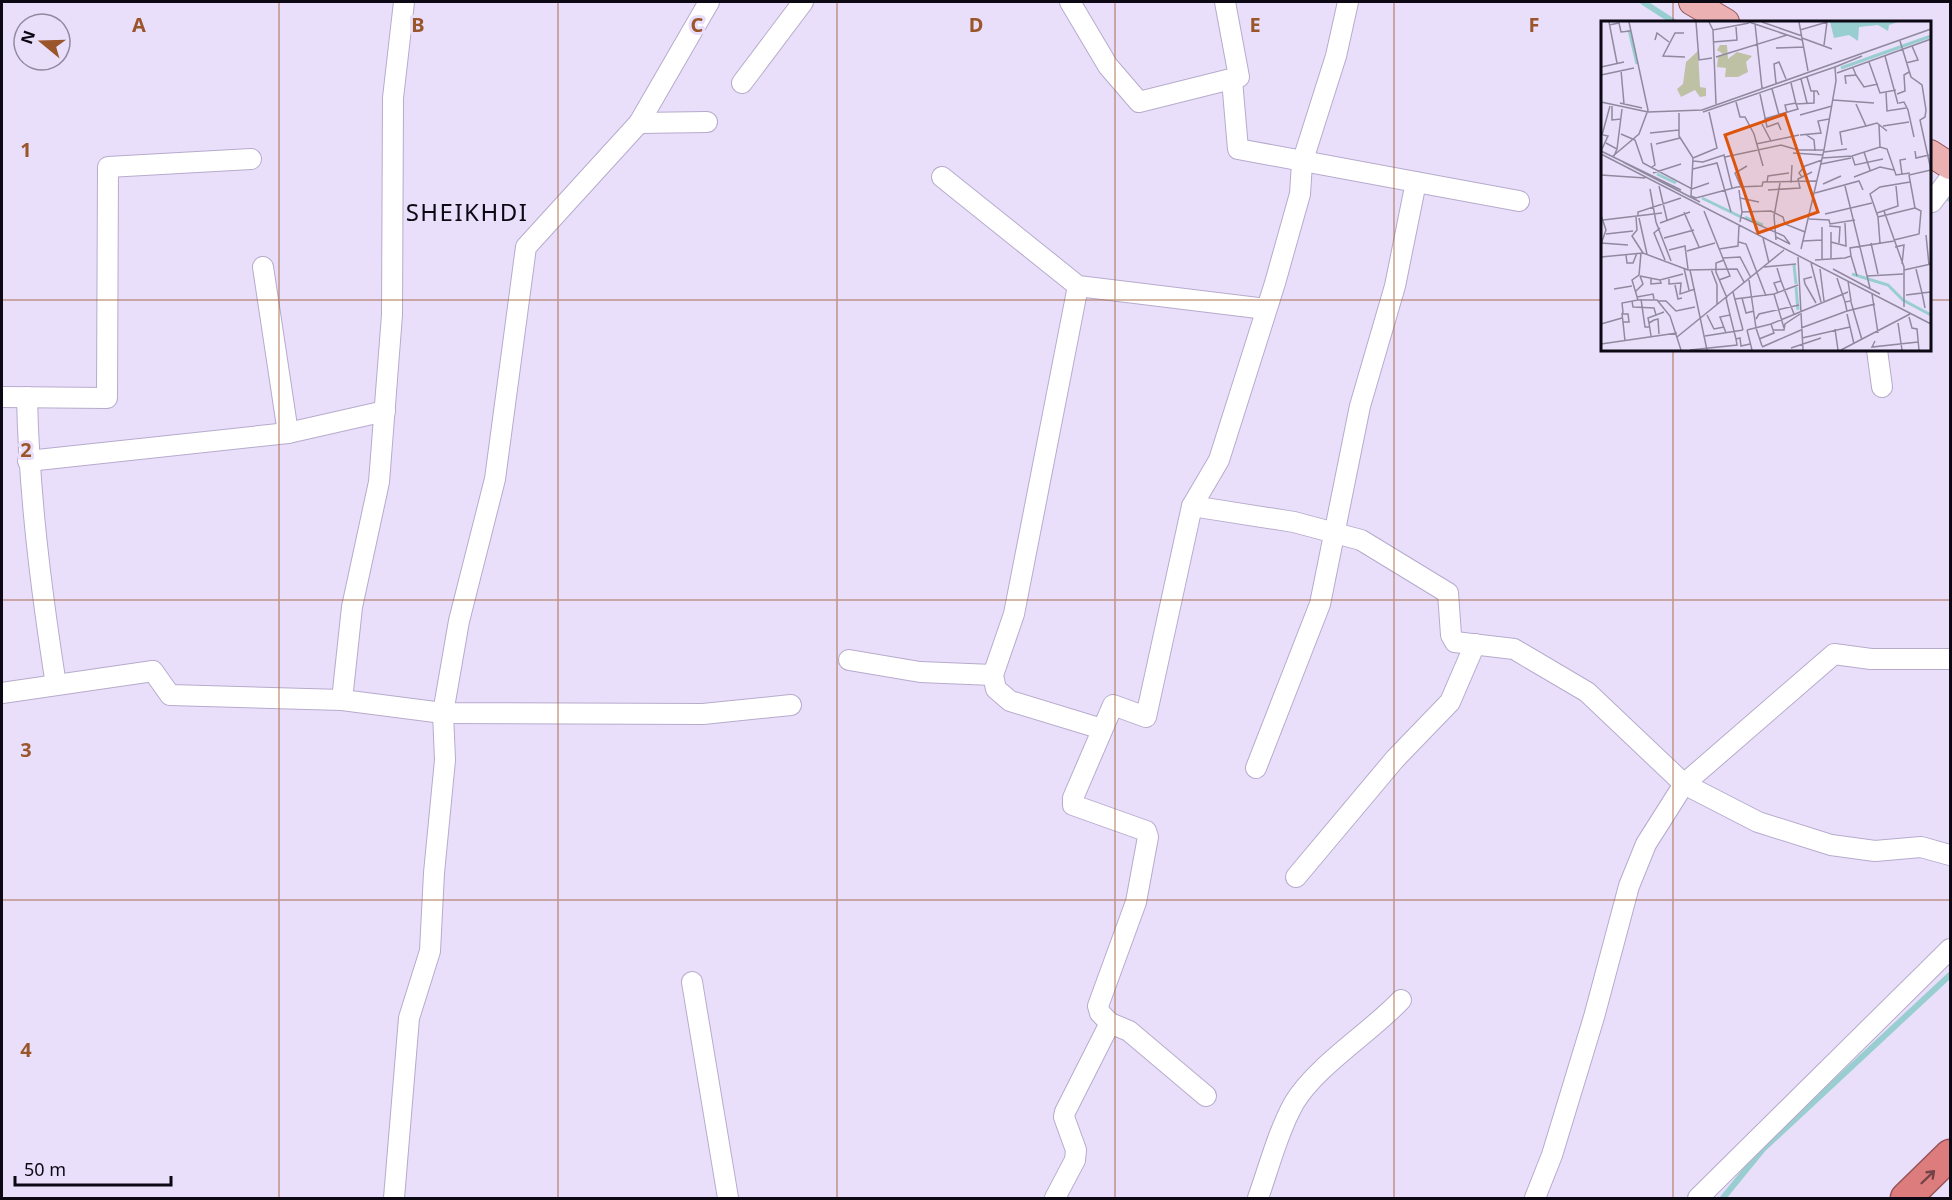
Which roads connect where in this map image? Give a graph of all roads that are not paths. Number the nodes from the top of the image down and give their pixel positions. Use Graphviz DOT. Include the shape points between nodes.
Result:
graph roads {
  1 [pos="404,2"];
  2 [pos="709,2"];
  3 [pos="802,2"];
  4 [pos="1070,2"];
  5 [pos="1225,2"];
  6 [pos="1348,2"];
  7 [pos="1692,2"];
  8 [pos="1724,21"];
  9 [pos="1232,80"];
  10 [pos="742,83"];
  11 [pos="707,122"];
  12 [pos="639,123"];
  13 [pos="1931,155"];
  14 [pos="250,159"];
  15 [pos="1302,163"];
  16 [pos="1950,174"];
  17 [pos="942,177"];
  18 [pos="1416,182"];
  19 [pos="1931,200"];
  20 [pos="1519,201"];
  21 [pos="263,267"];
  22 [pos="1078,286"];
  23 [pos="1266,309"];
  24 [pos="1877,351"];
  25 [pos="1882,387"];
  26 [pos="2,397"];
  27 [pos="27,397"];
  28 [pos="385,411"];
  29 [pos="288,433"];
  30 [pos="28,460"];
  31 [pos="1192,506"];
  32 [pos="1335,533"];
  33 [pos="1475,644"];
  34 [pos="1950,659"];
  35 [pos="849,660"];
  36 [pos="993,675"];
  37 [pos="56,685"];
  38 [pos="2,693"];
  39 [pos="342,700"];
  40 [pos="791,705"];
  41 [pos="443,713"];
  42 [pos="1102,729"];
  43 [pos="1256,768"];
  44 [pos="1684,784"];
  45 [pos="1949,849"];
  46 [pos="1296,877"];
  47 [pos="1950,949"];
  48 [pos="692,982"];
  49 [pos="1401,1000"];
  50 [pos="1110,1023"];
  51 [pos="1206,1096"];
  52 [pos="1950,1155"];
  53 [pos="1950,1183"];
  54 [pos="394,1198"];
  55 [pos="729,1198"];
  56 [pos="1055,1198"];
  57 [pos="1258,1198"];
  58 [pos="1535,1198"];
  59 [pos="1698,1198"];
  60 [pos="1906,1198"];
  61 [pos="1935,1198"];
  1 -- 28 [label="street" via="393,98 392,315"];
  2 -- 12 [label="street"];
  3 -- 10 [label="street"];
  4 -- 9 [label="street" via="1108,66 1139,102"];
  5 -- 9 [label="street" via="1239,77"];
  6 -- 15 [label="street" via="1336,56"];
  7 -- 8 [label="main road"];
  9 -- 15 [label="street" via="1238,149"];
  11 -- 12 [label="street"];
  12 -- 41 [label="street" via="526,247 495,479 459,621"];
  13 -- 16 [label="main road"];
  14 -- 27 [label="street" via="108,168 107,398"];
  15 -- 18 [label="street"];
  15 -- 23 [label="street" via="1300,194"];
  16 -- 19 [label="street"];
  17 -- 22 [label="street"];
  18 -- 20 [label="street"];
  18 -- 32 [label="street" via="1395,286 1360,406"];
  21 -- 29 [label="street"];
  22 -- 23 [label="street"];
  22 -- 36 [label="street" via="1014,614"];
  23 -- 31 [label="street" via="1219,459"];
  24 -- 25 [label="street"];
  26 -- 27 [label="street"];
  27 -- 30 [label="street"];
  28 -- 29 [label="street"];
  28 -- 39 [label="street" via="379,482 352,607"];
  29 -- 30 [label="street"];
  30 -- 37 [label="street" via="33,482 36,556"];
  31 -- 32 [label="street" via="1294,522"];
  31 -- 42 [label="street" via="1146,717 1113,705"];
  32 -- 33 [label="street" via="1361,540 1443,588 1448,593 1451,635 1455,642"];
  32 -- 43 [label="street" via="1320,604"];
  33 -- 44 [label="street" via="1514,649 1587,692"];
  33 -- 46 [label="street" via="1450,702 1395,759"];
  34 -- 44 [label="street" via="1871,659 1834,654"];
  35 -- 36 [label="street" via="920,672"];
  36 -- 42 [label="street" via="996,689 1010,701"];
  37 -- 38 [label="street"];
  37 -- 39 [label="street" via="153,671 170,695"];
  39 -- 41 [label="street"];
  40 -- 41 [label="street" via="703,714"];
  41 -- 54 [label="street" via="445,760 430,951 409,1018"];
  42 -- 50 [label="street" via="1072,798 1073,805 1146,831 1148,837 1136,902 1098,1006"];
  44 -- 45 [label="street" via="1758,822 1831,845 1875,851"];
  44 -- 58 [label="street" via="1646,844 1629,886 1594,1017"];
  47 -- 59 [label="street"];
  48 -- 55 [label="street"];
  49 -- 57 [label="street" via="1381,1022 1316,1076 1294,1102"];
  50 -- 51 [label="street" via="1129,1031"];
  50 -- 56 [label="street" via="1065,1112 1076,1150 1075,1160"];
  60 -- 52 [label="highway, one-way"];
  53 -- 61 [label="highway"];
}
